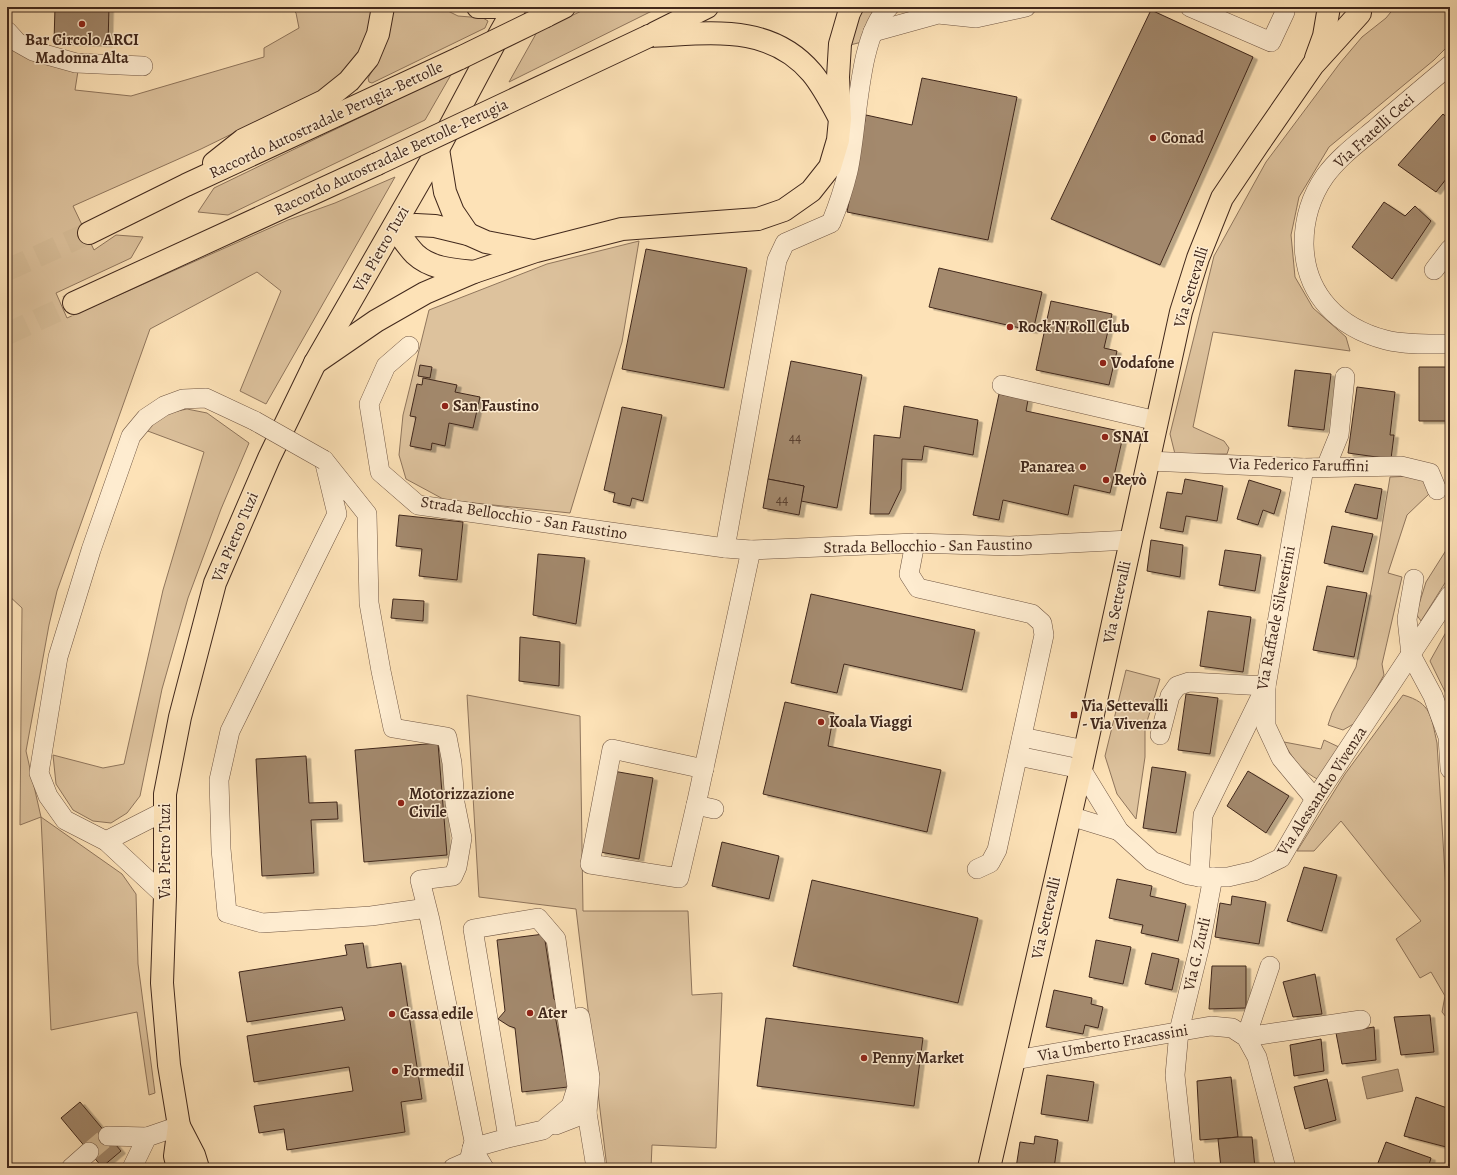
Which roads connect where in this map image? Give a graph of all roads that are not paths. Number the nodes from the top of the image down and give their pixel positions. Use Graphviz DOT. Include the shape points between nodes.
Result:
graph roads {
  1 [pos="383,7"];
  2 [pos="479,7"];
  3 [pos="507,7"];
  4 [pos="515,7"];
  5 [pos="564,7"];
  6 [pos="707,7"];
  7 [pos="852,7"];
  8 [pos="889,7"];
  9 [pos="1026,7"];
  10 [pos="1190,7"];
  11 [pos="1283,7"];
  12 [pos="1329,7"];
  13 [pos="1332,7"];
  14 [pos="1367,10"];
  15 [pos="7,30"];
  16 [pos="873,32"];
  17 [pos="649,36"];
  18 [pos="1314,65"];
  19 [pos="1450,65"];
  20 [pos="143,66"];
  21 [pos="840,119"];
  22 [pos="438,149"];
  23 [pos="186,185"];
  24 [pos="394,227"];
  25 [pos="89,233"];
  26 [pos="468,234"];
  27 [pos="1450,249"];
  28 [pos="536,251"];
  29 [pos="1434,270"];
  30 [pos="474,272"];
  31 [pos="74,303"];
  32 [pos="1450,344"];
  33 [pos="410,346"];
  34 [pos="315,364"];
  35 [pos="1345,377"];
  36 [pos="1002,384"];
  37 [pos="1157,422"];
  38 [pos="324,460"];
  39 [pos="1148,461"];
  40 [pos="1326,467"];
  41 [pos="1304,468"];
  42 [pos="1437,490"];
  43 [pos="1130,540"];
  44 [pos="915,543"];
  45 [pos="725,548"];
  46 [pos="751,550"];
  47 [pos="1414,580"];
  48 [pos="1450,595"];
  49 [pos="1411,655"];
  50 [pos="1266,686"];
  51 [pos="1160,735"];
  52 [pos="1022,737"];
  53 [pos="1018,756"];
  54 [pos="1083,760"];
  55 [pos="704,769"];
  56 [pos="1450,769"];
  57 [pos="1315,799"];
  58 [pos="696,805"];
  59 [pos="714,809"];
  60 [pos="165,811"];
  61 [pos="1070,816"];
  62 [pos="1119,831"];
  63 [pos="106,841"];
  64 [pos="977,869"];
  65 [pos="1206,877"];
  66 [pos="165,896"];
  67 [pos="427,908"];
  68 [pos="538,918"];
  69 [pos="1270,966"];
  70 [pos="1361,1020"];
  71 [pos="1178,1031"];
  72 [pos="1246,1037"];
  73 [pos="1015,1060"];
  74 [pos="587,1113"];
  75 [pos="179,1126"];
  76 [pos="543,1130"];
  77 [pos="108,1136"];
  78 [pos="147,1137"];
  79 [pos="508,1138"];
  80 [pos="472,1148"];
  81 [pos="89,1152"];
  82 [pos="71,1168"];
  83 [pos="132,1168"];
  84 [pos="178,1168"];
  85 [pos="198,1168"];
  86 [pos="453,1168"];
  87 [pos="484,1168"];
  88 [pos="596,1168"];
  89 [pos="989,1168"];
  90 [pos="1185,1168"];
  91 [pos="1286,1168"];
  1 -- 23 [label="main road" via="378,34 368,58 349,81 324,101 243,140"];
  2 -- 3 [label="main road"];
  4 -- 22 [label="main road, Via Pietro Tuzi"];
  5 -- 23 [label="main road, Raccordo Autostradale Perugia-Bettolle, bridge"];
  6 -- 17 [label="main road, Raccordo Autostradale Bettolle-Perugia"];
  7 -- 21 [label="main road" via="840,44"];
  8 -- 16 [label="street"];
  9 -- 16 [label="street" via="976,18 938,14"];
  10 -- 11 [label="street" via="1271,42 1285,12"];
  12 -- 18 [label="main road, Via Settevalli" via="1324,36"];
  13 -- 14 [label="main road, Via Settevalli" via="1349,13"];
  14 -- 18 [label="main road, Via Settevalli"];
  15 -- 20 [label="street" via="17,42 33,51 76,63"];
  16 -- 45 [label="street" via="867,48 848,170 831,223 785,243 776,260"];
  17 -- 21 [label="main road" via="722,33 768,41 784,48 812,73"];
  17 -- 31 [label="main road, Raccordo Autostradale Bettolle-Perugia, bridge"];
  18 -- 37 [label="main road, Via Settevalli" via="1222,198 1198,258 1181,312"];
  19 -- 32 [label="street, Via Fratelli Ceci" via="1341,157 1325,176 1312,201 1306,216 1304,232 1305,256 1317,293 1327,308 1345,322 1387,340"];
  21 -- 28 [label="main road" via="838,140 830,167 811,191 784,210 758,219 622,229"];
  22 -- 24 [label="main road, Via Pietro Tuzi"];
  22 -- 26 [label="main road" via="445,192 453,212"];
  23 -- 25 [label="main road, Raccordo Autostradale Perugia-Bettolle"];
  24 -- 26 [label="main road" via="435,226"];
  24 -- 30 [label="main road" via="416,254 428,263 448,269"];
  24 -- 34 [label="main road, Via Pietro Tuzi"];
  26 -- 28 [label="main road" via="486,242"];
  27 -- 29 [label="street"];
  28 -- 30 [label="main road"];
  30 -- 34 [label="main road" via="425,293 376,321"];
  33 -- 45 [label="street, Strada Bellocchio - San Faustino" via="386,366 369,404 380,472 418,505"];
  34 -- 60 [label="main road, Via Pietro Tuzi" via="269,458 216,583 180,717 165,794"];
  35 -- 40 [label="street" via="1339,435"];
  36 -- 37 [label="street"];
  37 -- 39 [label="main road, Via Settevalli"];
  38 -- 63 [label="street, bridge" via="255,420 206,398 183,398 164,406 146,418 131,436 91,550 58,657 39,773 48,796 65,820"];
  38 -- 67 [label="street" via="368,514 369,603 393,728 447,737 462,838 453,876 420,880"];
  38 -- 67 [label="street" via="337,514 230,732 218,780 227,913 262,923 371,916"];
  39 -- 41 [label="street, Via Federico Faruffini"];
  39 -- 43 [label="main road, Via Settevalli"];
  40 -- 41 [label="street, Via Federico Faruffini"];
  40 -- 42 [label="street, Via Federico Faruffini" via="1401,466 1430,473"];
  41 -- 50 [label="street, Via Raffaele Silvestrini"];
  43 -- 44 [label="street, Strada Bellocchio - San Faustino" via="1010,546"];
  43 -- 54 [label="main road, Via Settevalli"];
  44 -- 46 [label="street, Strada Bellocchio - San Faustino"];
  44 -- 52 [label="street" via="909,574 918,588 1032,614 1042,622 1044,635"];
  45 -- 46 [label="street, Strada Bellocchio - San Faustino"];
  46 -- 55 [label="street"];
  47 -- 49 [label="street" via="1407,619"];
  48 -- 49 [label="street, Via Alessandro Vivenza"];
  49 -- 56 [label="street" via="1434,696 1448,737"];
  49 -- 57 [label="street, Via Alessandro Vivenza"];
  50 -- 51 [label="street" via="1189,682 1177,686 1170,696"];
  50 -- 57 [label="street" via="1266,726 1281,758"];
  50 -- 65 [label="street, Via Raffaele Silvestrini" via="1203,815"];
  52 -- 53 [label="street"];
  52 -- 54 [label="street"];
  53 -- 54 [label="street"];
  53 -- 64 [label="street" via="997,850 990,863"];
  54 -- 61 [label="main road, Via Settevalli"];
  54 -- 62 [label="street, Via Alessandro Vivenza"];
  55 -- 58 [label="street"];
  55 -- 58 [label="street" via="612,749 590,864 679,878"];
  57 -- 65 [label="street, Via Alessandro Vivenza" via="1281,858 1254,871 1228,877"];
  58 -- 59 [label="street"];
  60 -- 63 [label="street"];
  60 -- 66 [label="main road, Via Pietro Tuzi"];
  61 -- 62 [label="street, Via Alessandro Vivenza"];
  61 -- 73 [label="main road, Via Settevalli"];
  62 -- 65 [label="street, Via Alessandro Vivenza" via="1152,861 1188,874"];
  63 -- 66 [label="street"];
  65 -- 71 [label="street, Via G. Zurli" via="1200,945"];
  66 -- 75 [label="main road, Via Pietro Tuzi" via="162,983 169,1065"];
  67 -- 80 [label="street" via="474,1140"];
  68 -- 74 [label="street" via="566,930 590,1077"];
  68 -- 76 [label="street" via="556,939 577,1087 571,1106"];
  68 -- 79 [label="street" via="473,929"];
  69 -- 72 [label="street"];
  70 -- 72 [label="street"];
  71 -- 72 [label="street, Via Umberto Fracassini" via="1211,1026 1232,1028"];
  71 -- 73 [label="street, Via Umberto Fracassini"];
  71 -- 90 [label="street, Via G. Zurli" via="1175,1075"];
  72 -- 91 [label="street" via="1257,1057"];
  73 -- 89 [label="main road, Via Settevalli"];
  74 -- 76 [label="street"];
  74 -- 88 [label="street"];
  75 -- 78 [label="street"];
  75 -- 84 [label="main road, Via Pietro Tuzi" via="175,1156"];
  75 -- 85 [label="main road, Via Pietro Tuzi"];
  76 -- 79 [label="street"];
  77 -- 78 [label="street"];
  78 -- 83 [label="street"];
  79 -- 80 [label="street"];
  80 -- 86 [label="street" via="469,1161"];
  80 -- 87 [label="street"];
  81 -- 82 [label="street"];
}
